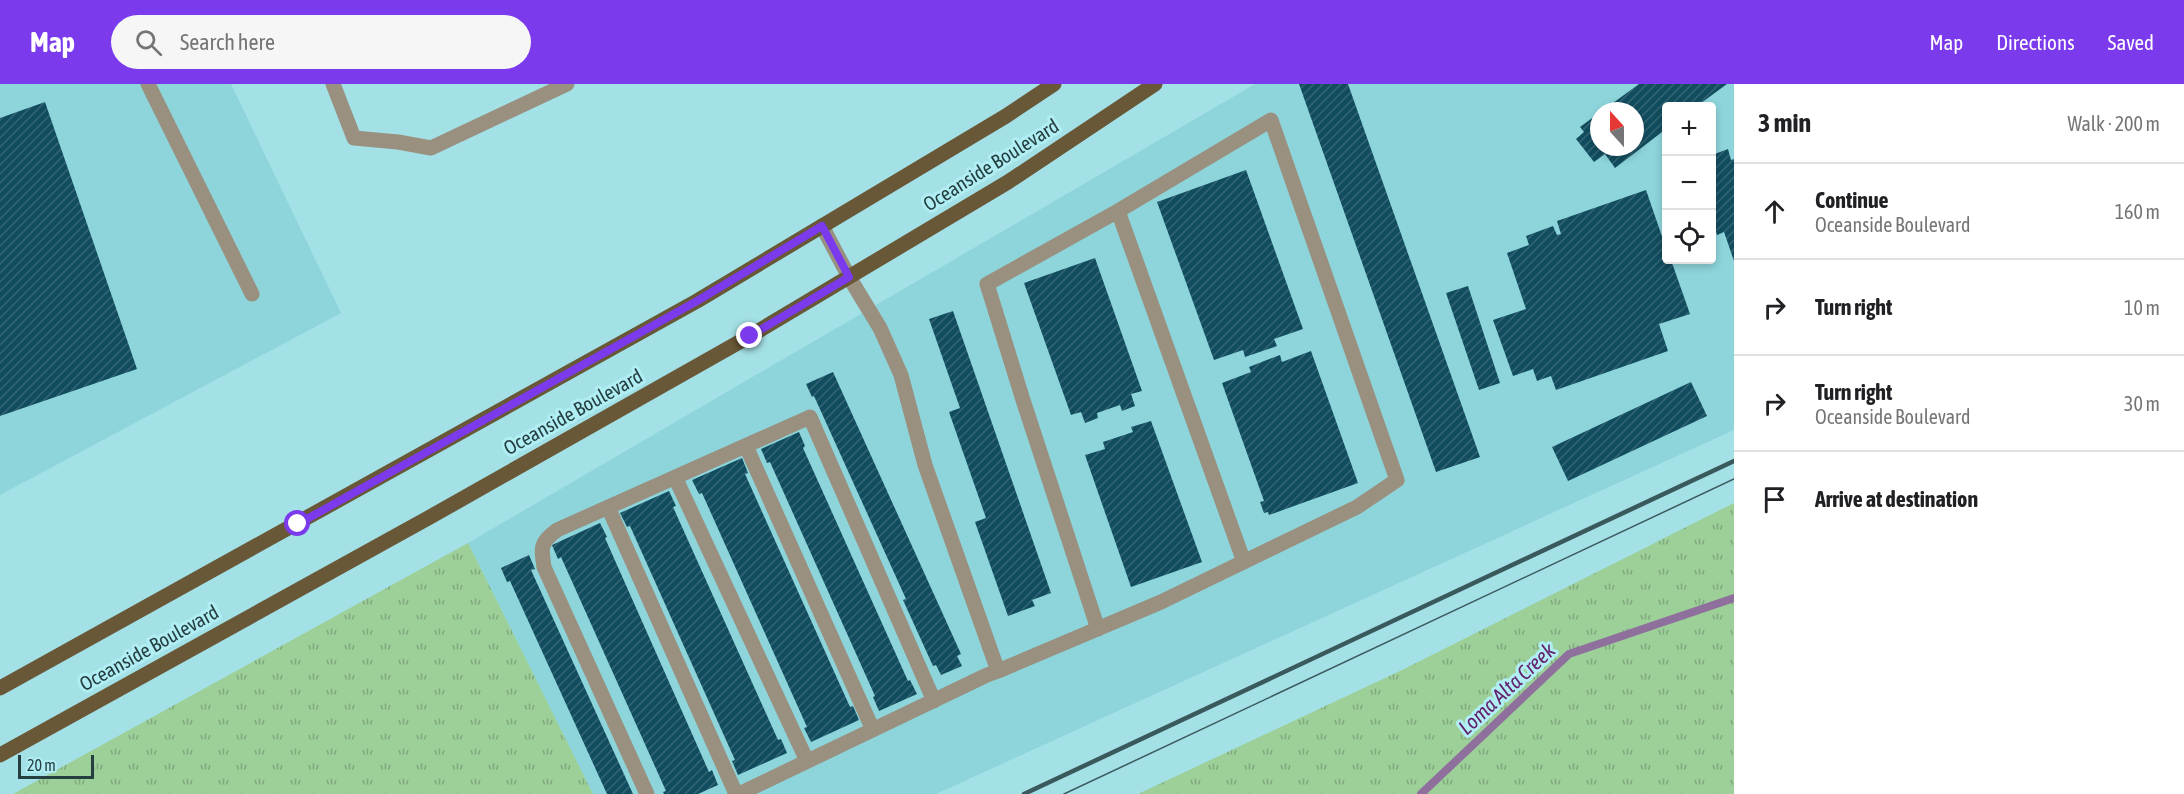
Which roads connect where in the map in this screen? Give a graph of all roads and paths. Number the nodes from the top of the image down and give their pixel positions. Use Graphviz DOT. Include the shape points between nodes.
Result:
graph roads {
  1 [pos="148,84"];
  2 [pos="333,84"];
  3 [pos="567,84"];
  4 [pos="1054,84"];
  5 [pos="1155,84"];
  6 [pos="1118,211"];
  7 [pos="822,226"];
  8 [pos="849,277"];
  9 [pos="252,294"];
  10 [pos="746,446"];
  11 [pos="675,477"];
  12 [pos="608,507"];
  13 [pos="1244,562"];
  14 [pos="1098,629"];
  15 [pos="998,671"];
  16 [pos="0,688"];
  17 [pos="933,701"];
  18 [pos="873,730"];
  19 [pos="0,754"];
  20 [pos="807,761"];
  21 [pos="647,794"];
  22 [pos="737,794"];
  1 -- 9 [label="street"];
  2 -- 3 [label="street" via="354,138 431,148"];
  4 -- 7 [label="main road, Oceanside Boulevard"];
  5 -- 8 [label="main road, Oceanside Boulevard" via="1008,182"];
  6 -- 13 [label="street"];
  6 -- 13 [label="street" via="1270,120 1397,480 1357,507"];
  6 -- 14 [label="street" via="987,284"];
  7 -- 8 [label="street"];
  7 -- 16 [label="main road, Oceanside Boulevard" via="697,301"];
  8 -- 15 [label="street" via="880,328 901,375 925,465"];
  8 -- 19 [label="main road, Oceanside Boulevard" via="430,517"];
  10 -- 11 [label="street"];
  10 -- 17 [label="street" via="810,417"];
  10 -- 18 [label="street"];
  11 -- 12 [label="street"];
  11 -- 20 [label="street"];
  12 -- 21 [label="street" via="557,530 541,549 544,567"];
  12 -- 22 [label="street"];
  13 -- 14 [label="street"];
  14 -- 15 [label="street"];
  15 -- 17 [label="street"];
  17 -- 18 [label="street"];
  18 -- 20 [label="street"];
  20 -- 22 [label="street"];
}
